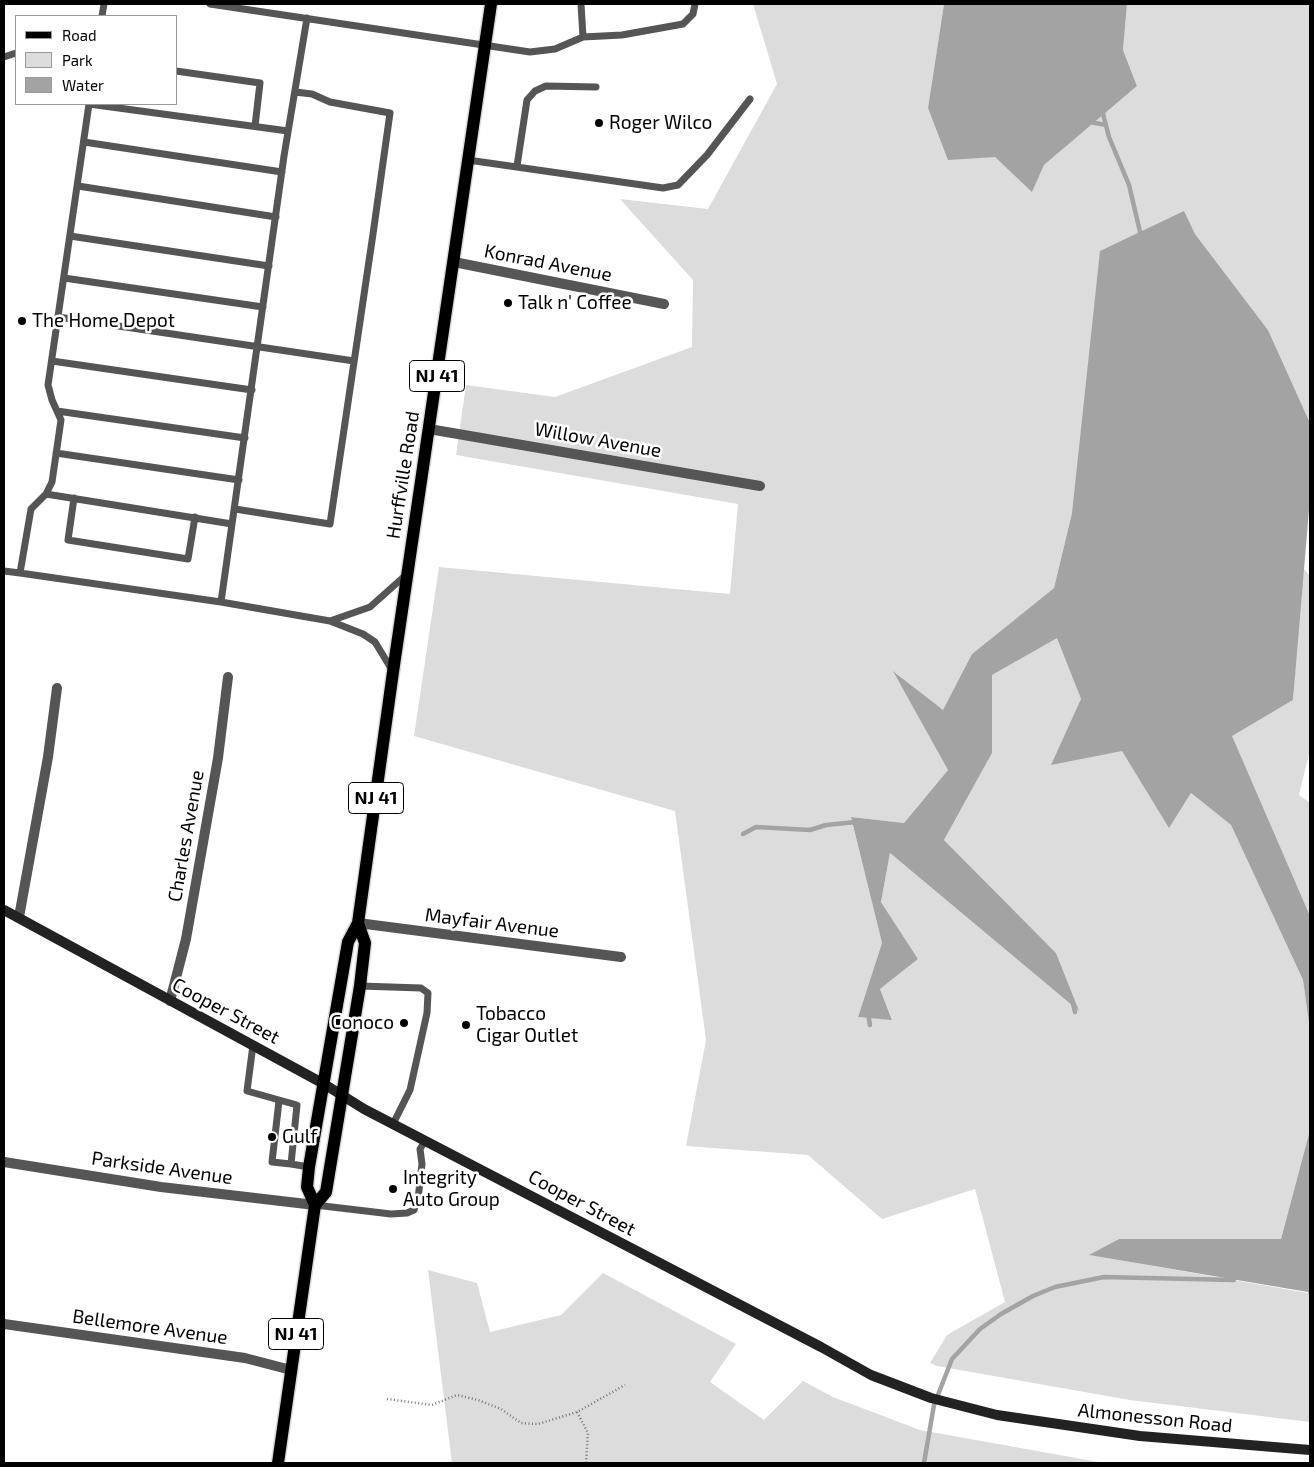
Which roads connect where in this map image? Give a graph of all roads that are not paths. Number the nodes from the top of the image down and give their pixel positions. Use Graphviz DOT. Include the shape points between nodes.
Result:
graph roads {
  1 [pos="210,4"];
  2 [pos="491,4"];
  3 [pos="581,4"];
  4 [pos="696,4"];
  5 [pos="307,18"];
  6 [pos="583,37"];
  7 [pos="484,44"];
  8 [pos="178,71"];
  9 [pos="596,87"];
  10 [pos="295,92"];
  11 [pos="750,100"];
  12 [pos="89,105"];
  13 [pos="97,105"];
  14 [pos="255,126"];
  15 [pos="288,131"];
  16 [pos="84,142"];
  17 [pos="468,160"];
  18 [pos="517,166"];
  19 [pos="282,172"];
  20 [pos="78,186"];
  21 [pos="276,217"];
  22 [pos="70,236"];
  23 [pos="454,262"];
  24 [pos="269,266"];
  25 [pos="64,278"];
  26 [pos="664,304"];
  27 [pos="263,308"];
  28 [pos="58,317"];
  29 [pos="257,347"];
  30 [pos="52,361"];
  31 [pos="354,362"];
  32 [pos="252,390"];
  33 [pos="57,411"];
  34 [pos="429,429"];
  35 [pos="245,438"];
  36 [pos="56,454"];
  37 [pos="239,480"];
  38 [pos="760,486"];
  39 [pos="46,494"];
  40 [pos="74,498"];
  41 [pos="235,509"];
  42 [pos="195,517"];
  43 [pos="232,524"];
  44 [pos="4,571"];
  45 [pos="20,573"];
  46 [pos="407,574"];
  47 [pos="221,602"];
  48 [pos="330,621"];
  49 [pos="393,672"];
  50 [pos="228,677"];
  51 [pos="57,688"];
  52 [pos="4,910"];
  53 [pos="18,917"];
  54 [pos="358,923"];
  55 [pos="621,957"];
  56 [pos="360,986"];
  57 [pos="170,1001"];
  58 [pos="253,1045"];
  59 [pos="324,1084"];
  60 [pos="342,1096"];
  61 [pos="279,1101"];
  62 [pos="393,1124"];
  63 [pos="425,1141"];
  64 [pos="4,1162"];
  65 [pos="291,1164"];
  66 [pos="310,1166"];
  67 [pos="315,1205"];
  68 [pos="4,1324"];
  69 [pos="291,1370"];
  70 [pos="997,1415"];
  71 [pos="1310,1450"];
  72 [pos="278,1463"];
  1 -- 5 [label="lane"];
  2 -- 7 [label="main road, Hurffville Road / NJ 41"];
  3 -- 6 [label="lane"];
  4 -- 6 [label="lane" via="693,14 683,24 622,35"];
  5 -- 7 [label="lane"];
  5 -- 10 [label="lane"];
  6 -- 7 [label="lane" via="555,49 530,52"];
  7 -- 17 [label="main road, Hurffville Road / NJ 41"];
  8 -- 14 [label="lane" via="260,83"];
  9 -- 18 [label="lane" via="546,86 526,100"];
  10 -- 15 [label="lane"];
  10 -- 31 [label="lane" via="390,113"];
  11 -- 18 [label="lane" via="707,155 678,185 663,188"];
  12 -- 16 [label="lane"];
  13 -- 14 [label="lane"];
  14 -- 15 [label="lane"];
  15 -- 19 [label="lane"];
  16 -- 19 [label="lane"];
  16 -- 20 [label="lane"];
  17 -- 18 [label="lane"];
  17 -- 23 [label="main road, Hurffville Road / NJ 41"];
  19 -- 21 [label="lane"];
  20 -- 21 [label="lane"];
  20 -- 22 [label="lane"];
  21 -- 24 [label="lane"];
  22 -- 24 [label="lane"];
  22 -- 25 [label="lane"];
  23 -- 26 [label="street, Konrad Avenue"];
  23 -- 34 [label="main road, Hurffville Road / NJ 41"];
  24 -- 27 [label="lane"];
  25 -- 27 [label="lane"];
  25 -- 28 [label="lane"];
  27 -- 29 [label="lane"];
  28 -- 29 [label="lane"];
  28 -- 30 [label="lane"];
  29 -- 31 [label="lane"];
  29 -- 32 [label="lane"];
  30 -- 32 [label="lane"];
  30 -- 33 [label="lane" via="48,385"];
  31 -- 41 [label="lane" via="330,524"];
  32 -- 35 [label="lane"];
  33 -- 35 [label="lane"];
  33 -- 36 [label="lane" via="61,420"];
  34 -- 38 [label="street, Willow Avenue"];
  34 -- 46 [label="main road, Hurffville Road / NJ 41"];
  35 -- 37 [label="lane"];
  36 -- 37 [label="lane"];
  36 -- 39 [label="lane" via="52,482"];
  37 -- 41 [label="lane"];
  39 -- 40 [label="lane"];
  39 -- 45 [label="lane" via="30,509"];
  40 -- 42 [label="lane"];
  40 -- 42 [label="lane" via="68,540 77,542 188,559"];
  41 -- 43 [label="lane"];
  42 -- 43 [label="lane"];
  43 -- 47 [label="lane"];
  44 -- 45 [label="lane"];
  45 -- 47 [label="lane"];
  46 -- 48 [label="lane" via="370,607"];
  46 -- 49 [label="main road, Hurffville Road / NJ 41"];
  47 -- 48 [label="lane"];
  48 -- 49 [label="lane" via="375,642"];
  49 -- 54 [label="main road, Hurffville Road / NJ 41"];
  50 -- 57 [label="street, Charles Avenue" via="218,758 188,930"];
  51 -- 53 [label="street" via="48,757"];
  52 -- 53 [label="main road, Cooper Street"];
  53 -- 57 [label="main road, Cooper Street"];
  54 -- 55 [label="street, Mayfair Avenue"];
  54 -- 56 [label="main road, Hurffville Road / NJ 41" via="365,943"];
  54 -- 59 [label="main road, Hurffville Road / NJ 41" via="348,942"];
  56 -- 60 [label="main road, Hurffville Road / NJ 41"];
  56 -- 62 [label="lane" via="420,988 428,993 410,1090"];
  57 -- 58 [label="main road, Cooper Street"];
  58 -- 59 [label="main road, Cooper Street"];
  58 -- 61 [label="lane" via="247,1091"];
  59 -- 60 [label="main road, Cooper Street"];
  59 -- 66 [label="main road, Hurffville Road / NJ 41"];
  60 -- 62 [label="main road, Cooper Street"];
  60 -- 67 [label="main road, Hurffville Road / NJ 41" via="326,1192"];
  61 -- 65 [label="lane" via="297,1106"];
  61 -- 65 [label="lane" via="272,1162"];
  62 -- 63 [label="main road, Cooper Street"];
  63 -- 67 [label="lane" via="420,1150 422,1164 414,1210 407,1214 391,1214"];
  63 -- 70 [label="main road, Cooper Street" via="871,1375 931,1398"];
  64 -- 67 [label="street, Parkside Avenue" via="161,1187"];
  65 -- 66 [label="lane"];
  66 -- 67 [label="main road, Hurffville Road / NJ 41" via="307,1188"];
  67 -- 69 [label="main road, Hurffville Road / NJ 41"];
  68 -- 69 [label="street, Bellemore Avenue" via="245,1358"];
  69 -- 72 [label="main road, Hurffville Road / NJ 41"];
  70 -- 71 [label="main road, Almonesson Road" via="1140,1436"];
}
